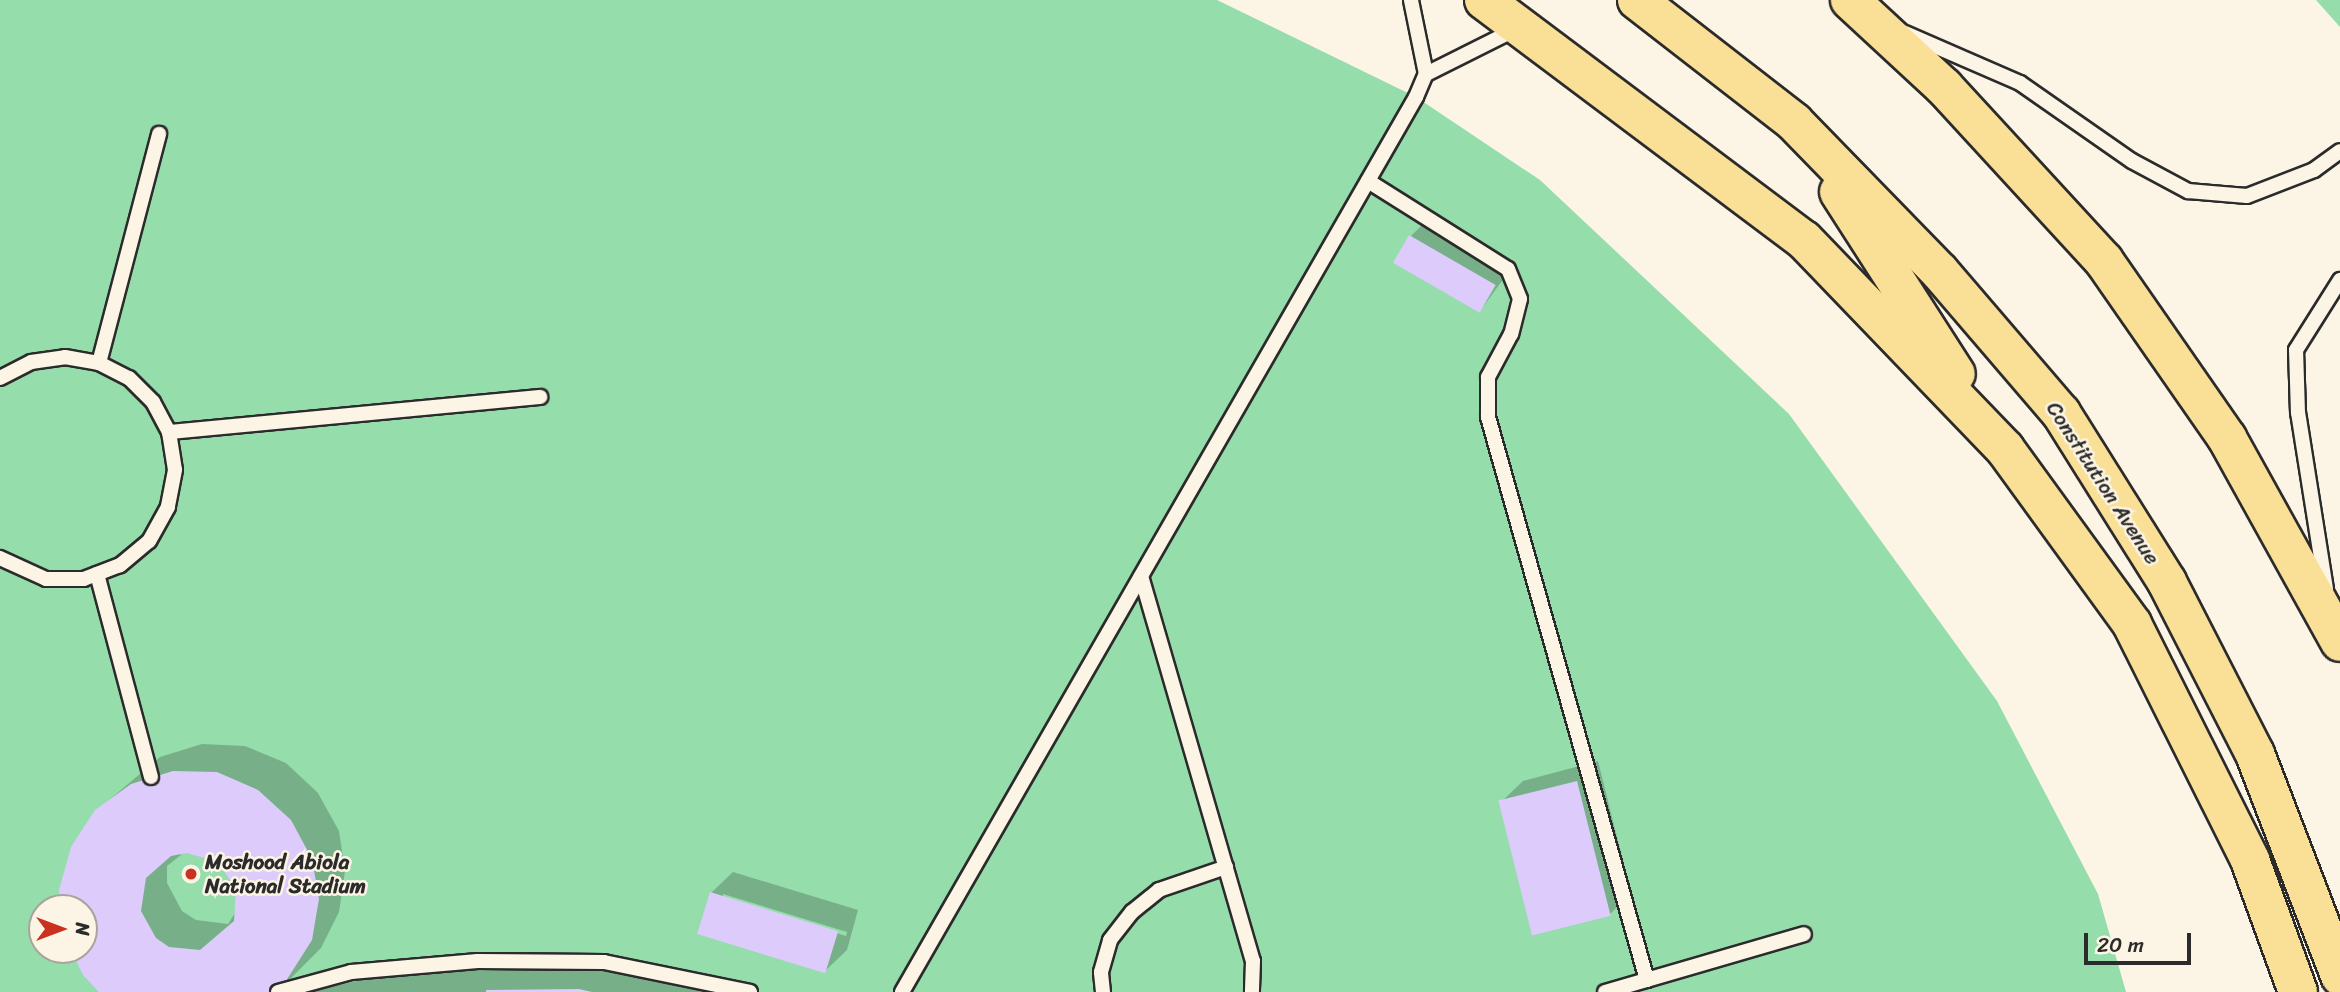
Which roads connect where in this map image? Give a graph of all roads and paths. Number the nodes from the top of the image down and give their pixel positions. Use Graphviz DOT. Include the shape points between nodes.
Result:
graph roads {
  1 [pos="1411,0"];
  2 [pos="1484,0"];
  3 [pos="1637,0"];
  4 [pos="1859,9"];
  5 [pos="1521,27"];
  6 [pos="1426,75"];
  7 [pos="1794,122"];
  8 [pos="159,134"];
  9 [pos="2340,151"];
  10 [pos="1368,181"];
  11 [pos="2340,280"];
  12 [pos="99,363"];
  13 [pos="0,377"];
  14 [pos="540,397"];
  15 [pos="169,432"];
  16 [pos="2005,449"];
  17 [pos="0,558"];
  18 [pos="97,574"];
  19 [pos="1141,576"];
  20 [pos="2335,632"];
  21 [pos="152,777"];
  22 [pos="1226,867"];
  23 [pos="1804,934"];
  24 [pos="2340,976"];
  25 [pos="1647,980"];
  26 [pos="278,992"];
  27 [pos="750,992"];
  28 [pos="902,992"];
  29 [pos="1103,992"];
  30 [pos="1252,992"];
  31 [pos="1605,992"];
  32 [pos="2298,992"];
  1 -- 6 [label="lane"];
  2 -- 5 [label="highway"];
  3 -- 7 [label="highway, Constitution Avenue"];
  4 -- 9 [label="lane" via="2020,83 2132,161 2188,191 2247,195 2315,170"];
  4 -- 20 [label="highway" via="1944,87 2104,261 2227,438"];
  5 -- 6 [label="lane"];
  5 -- 16 [label="highway" via="1804,240"];
  6 -- 10 [label="lane"];
  7 -- 16 [label="highway"];
  7 -- 24 [label="highway, Constitution Avenue" via="1940,272 2061,413 2166,582 2255,754"];
  8 -- 12 [label="lane"];
  10 -- 19 [label="lane"];
  10 -- 25 [label="lane" via="1508,269 1520,299 1511,334 1488,377 1488,417"];
  11 -- 20 [label="lane" via="2296,350 2298,413"];
  12 -- 13 [label="lane" via="65,357 32,362"];
  12 -- 15 [label="lane" via="129,378 153,402"];
  14 -- 15 [label="lane"];
  15 -- 18 [label="lane" via="175,470 168,507 149,541 120,565"];
  16 -- 32 [label="highway" via="2132,624 2250,860"];
  17 -- 18 [label="lane" via="46,579"];
  18 -- 21 [label="lane"];
  19 -- 22 [label="lane"];
  19 -- 28 [label="lane"];
  22 -- 29 [label="lane" via="1159,890 1132,912 1110,940 1101,972"];
  22 -- 30 [label="lane" via="1253,961"];
  23 -- 25 [label="lane"];
  25 -- 31 [label="lane"];
  26 -- 27 [label="lane" via="351,972 490,961 604,962"];
}
